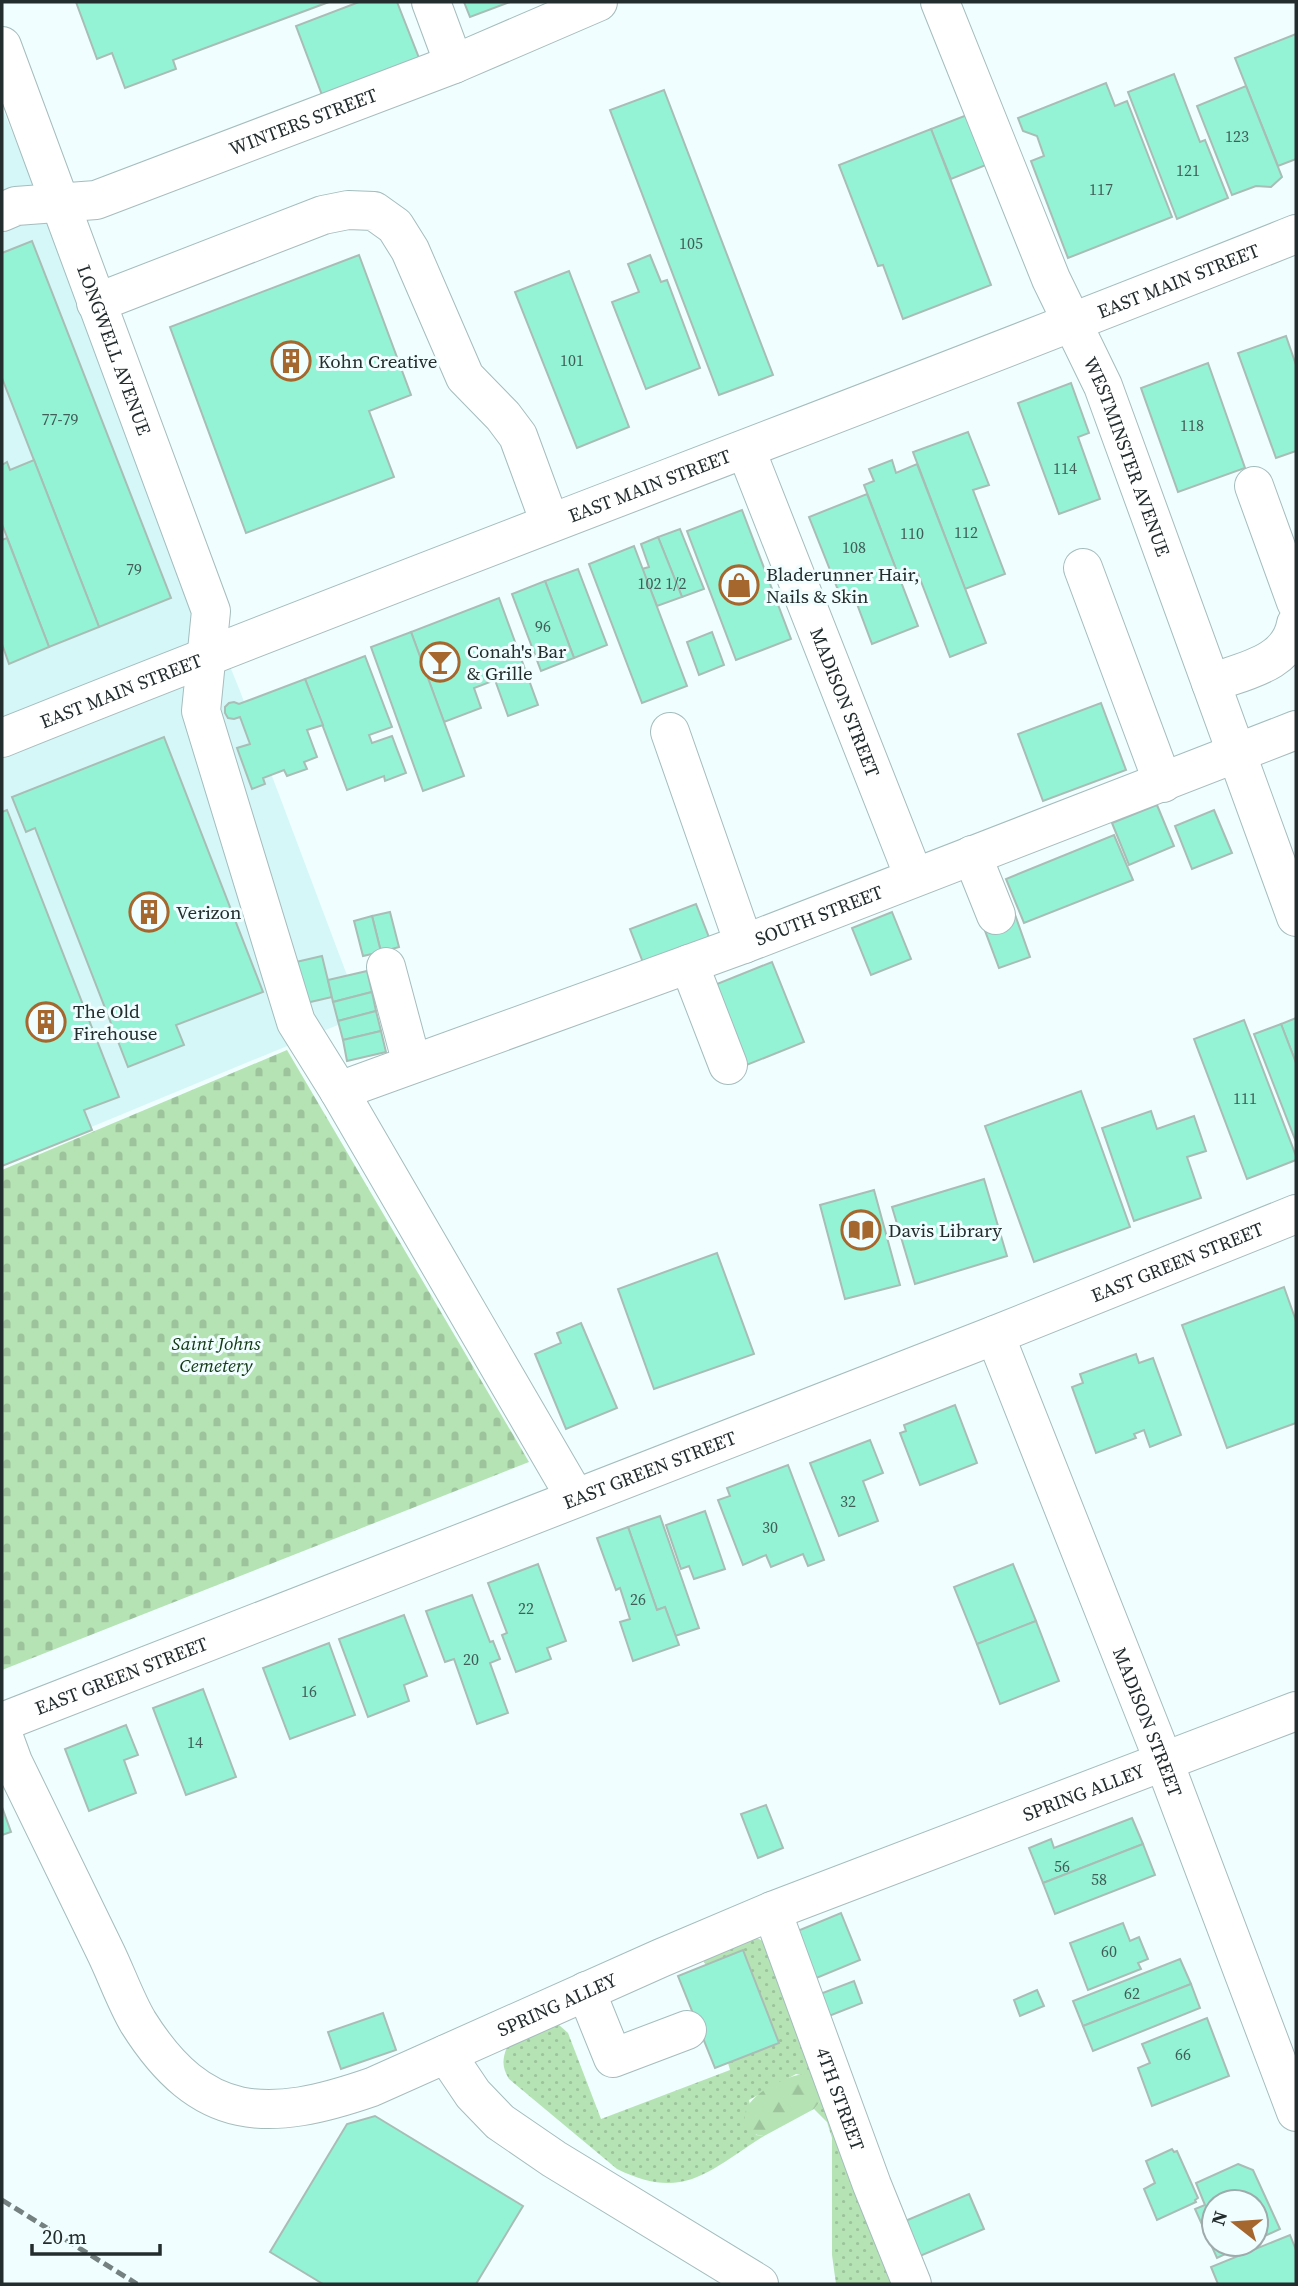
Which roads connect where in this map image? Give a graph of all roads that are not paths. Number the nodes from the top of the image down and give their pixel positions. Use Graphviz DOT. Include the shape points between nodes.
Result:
graph roads {
  1 [pos="431,2"];
  2 [pos="598,2"];
  3 [pos="940,2"];
  4 [pos="2,46"];
  5 [pos="454,64"];
  6 [pos="59,203"];
  7 [pos="2,212"];
  8 [pos="1296,234"];
  9 [pos="96,303"];
  10 [pos="1073,323"];
  11 [pos="746,450"];
  12 [pos="1254,486"];
  13 [pos="550,523"];
  14 [pos="1083,568"];
  15 [pos="1296,602"];
  16 [pos="1296,624"];
  17 [pos="208,656"];
  18 [pos="1211,683"];
  19 [pos="1296,730"];
  20 [pos="670,732"];
  21 [pos="2,738"];
  22 [pos="1237,755"];
  23 [pos="1163,783"];
  24 [pos="972,855"];
  25 [pos="914,877"];
  26 [pos="996,915"];
  27 [pos="1296,917"];
  28 [pos="744,944"];
  29 [pos="689,964"];
  30 [pos="386,967"];
  31 [pos="412,1064"];
  32 [pos="728,1065"];
  33 [pos="339,1091"];
  34 [pos="1296,1214"];
  35 [pos="995,1335"];
  36 [pos="575,1497"];
  37 [pos="1296,1711"];
  38 [pos="2,1722"];
  39 [pos="2,1732"];
  40 [pos="1164,1762"];
  41 [pos="772,1911"];
  42 [pos="586,1991"];
  43 [pos="687,2031"];
  44 [pos="446,2054"];
  45 [pos="1296,2112"];
  46 [pos="758,2284"];
  47 [pos="912,2284"];
  1 -- 5 [label="street"];
  2 -- 5 [label="street, WINTERS STREET"];
  3 -- 10 [label="street, WESTMINSTER AVENUE"];
  4 -- 6 [label="street, LONGWELL AVENUE"];
  5 -- 6 [label="street, WINTERS STREET" via="96,200"];
  6 -- 7 [label="street, WINTERS STREET" via="16,206"];
  6 -- 9 [label="street, LONGWELL AVENUE"];
  8 -- 10 [label="street, EAST MAIN STREET"];
  9 -- 13 [label="street" via="323,215 374,211 395,226 410,250 465,377 518,436"];
  9 -- 17 [label="street, LONGWELL AVENUE" via="211,611"];
  10 -- 11 [label="street, EAST MAIN STREET"];
  10 -- 18 [label="street, WESTMINSTER AVENUE" via="1103,386"];
  11 -- 13 [label="street, EAST MAIN STREET"];
  11 -- 25 [label="street, MADISON STREET"];
  12 -- 15 [label="street"];
  13 -- 17 [label="street, EAST MAIN STREET"];
  14 -- 23 [label="street"];
  16 -- 18 [label="street" via="1285,649 1272,660"];
  17 -- 21 [label="street, EAST MAIN STREET"];
  17 -- 33 [label="street, LONGWELL AVENUE" via="201,710 296,1021"];
  18 -- 22 [label="street, WESTMINSTER AVENUE"];
  19 -- 22 [label="street, SOUTH STREET"];
  20 -- 28 [label="street"];
  22 -- 23 [label="street, SOUTH STREET"];
  22 -- 27 [label="street, WESTMINSTER AVENUE"];
  23 -- 24 [label="street, SOUTH STREET"];
  24 -- 25 [label="street, SOUTH STREET"];
  24 -- 26 [label="street"];
  25 -- 28 [label="street, SOUTH STREET"];
  28 -- 29 [label="street, SOUTH STREET"];
  29 -- 31 [label="street, SOUTH STREET"];
  29 -- 32 [label="street"];
  30 -- 31 [label="street"];
  31 -- 33 [label="street, SOUTH STREET"];
  33 -- 36 [label="street, LONGWELL AVENUE"];
  34 -- 35 [label="street, EAST GREEN STREET"];
  35 -- 36 [label="street, EAST GREEN STREET"];
  35 -- 40 [label="street, MADISON STREET"];
  36 -- 38 [label="street, EAST GREEN STREET"];
  37 -- 40 [label="street, SPRING ALLEY"];
  39 -- 44 [label="street, SPRING ALLEY" via="138,2021 173,2069 198,2090 251,2109 279,2110 326,2103"];
  40 -- 41 [label="street, SPRING ALLEY"];
  40 -- 45 [label="street, MADISON STREET"];
  41 -- 42 [label="street, SPRING ALLEY"];
  41 -- 47 [label="street, 4TH STREET"];
  42 -- 43 [label="street" via="613,2058"];
  42 -- 44 [label="street, SPRING ALLEY"];
  44 -- 46 [label="street" via="473,2094 500,2122"];
}
